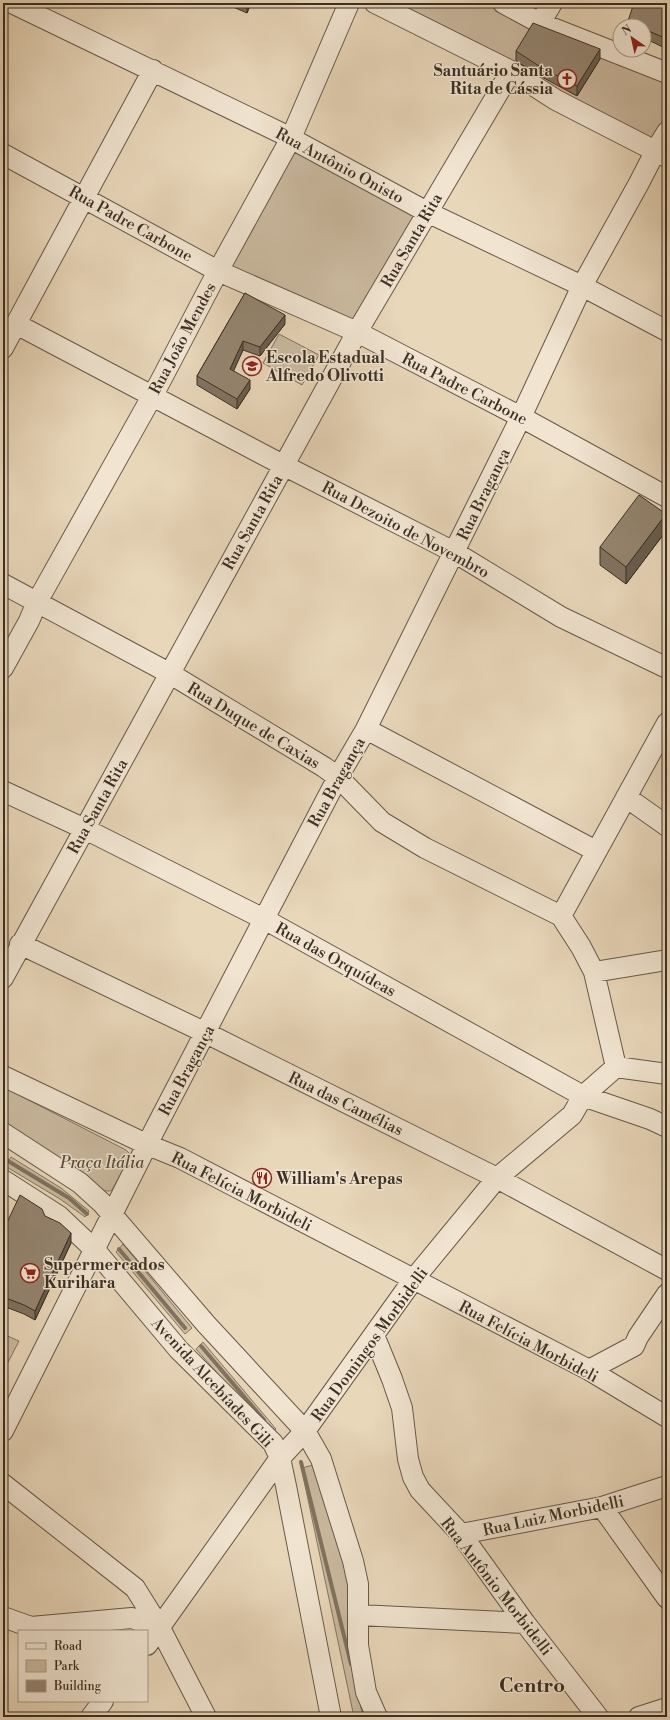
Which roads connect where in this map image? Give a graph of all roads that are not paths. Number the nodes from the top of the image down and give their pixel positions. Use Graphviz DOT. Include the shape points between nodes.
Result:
graph roads {
  1 [pos="12,3"];
  2 [pos="349,3"];
  3 [pos="375,3"];
  4 [pos="503,3"];
  5 [pos="552,3"];
  6 [pos="540,23"];
  7 [pos="153,70"];
  8 [pos="511,71"];
  9 [pos="667,73"];
  10 [pos="667,132"];
  11 [pos="291,138"];
  12 [pos="662,153"];
  13 [pos="3,154"];
  14 [pos="84,197"];
  15 [pos="427,212"];
  16 [pos="218,271"];
  17 [pos="582,286"];
  18 [pos="16,324"];
  19 [pos="667,331"];
  20 [pos="357,332"];
  21 [pos="3,348"];
  22 [pos="152,396"];
  23 [pos="521,417"];
  24 [pos="283,465"];
  25 [pos="667,497"];
  26 [pos="454,552"];
  27 [pos="3,584"];
  28 [pos="37,602"];
  29 [pos="3,668"];
  30 [pos="667,668"];
  31 [pos="169,673"];
  32 [pos="667,724"];
  33 [pos="366,729"];
  34 [pos="338,777"];
  35 [pos="3,791"];
  36 [pos="626,797"];
  37 [pos="667,826"];
  38 [pos="85,829"];
  39 [pos="596,851"];
  40 [pos="561,916"];
  41 [pos="264,919"];
  42 [pos="12,952"];
  43 [pos="667,960"];
  44 [pos="594,972"];
  45 [pos="3,978"];
  46 [pos="206,1033"];
  47 [pos="616,1067"];
  48 [pos="667,1074"];
  49 [pos="3,1076"];
  50 [pos="583,1096"];
  51 [pos="667,1127"];
  52 [pos="3,1133"];
  53 [pos="148,1145"];
  54 [pos="497,1178"];
  55 [pos="3,1180"];
  56 [pos="113,1214"];
  57 [pos="94,1250"];
  58 [pos="667,1270"];
  59 [pos="413,1280"];
  60 [pos="667,1294"];
  61 [pos="374,1335"];
  62 [pos="588,1370"];
  63 [pos="667,1417"];
  64 [pos="3,1431"];
  65 [pos="305,1431"];
  66 [pos="280,1458"];
  67 [pos="3,1484"];
  68 [pos="667,1486"];
  69 [pos="602,1507"];
  70 [pos="461,1534"];
  71 [pos="667,1598"];
  72 [pos="359,1615"];
  73 [pos="3,1617"];
  74 [pos="525,1623"];
  75 [pos="160,1628"];
  76 [pos="148,1644"];
  77 [pos="102,1702"];
  78 [pos="667,1708"];
  79 [pos="91,1717"];
  80 [pos="206,1717"];
  81 [pos="331,1717"];
  82 [pos="377,1717"];
  83 [pos="598,1717"];
  84 [pos="639,1717"];
  1 -- 7 [label="street, Rua Antônio Onisto"];
  2 -- 11 [label="street, Rua João Mendes"];
  3 -- 8 [label="street"];
  4 -- 6 [label="street"];
  5 -- 6 [label="street"];
  6 -- 9 [label="street"];
  7 -- 11 [label="street, Rua Antônio Onisto"];
  7 -- 14 [label="street"];
  8 -- 12 [label="street" via="556,100"];
  8 -- 15 [label="street, Rua Santa Rita"];
  10 -- 12 [label="street, Rua Bragança"];
  11 -- 15 [label="street, Rua Antônio Onisto"];
  11 -- 16 [label="street, Rua João Mendes"];
  12 -- 17 [label="street, Rua Bragança" via="639,184"];
  13 -- 14 [label="street, Rua Padre Carbone"];
  14 -- 16 [label="street, Rua Padre Carbone"];
  14 -- 18 [label="street"];
  15 -- 17 [label="street, Rua Antônio Onisto"];
  15 -- 20 [label="street, Rua Santa Rita"];
  16 -- 20 [label="street, Rua Padre Carbone"];
  16 -- 22 [label="street, Rua João Mendes"];
  17 -- 19 [label="street, Rua Antônio Onisto"];
  17 -- 23 [label="street, Rua Bragança"];
  18 -- 21 [label="street"];
  18 -- 22 [label="street, Rua Dezoito de Novembro"];
  20 -- 23 [label="street, Rua Padre Carbone"];
  20 -- 24 [label="street, Rua Santa Rita"];
  22 -- 24 [label="street, Rua Dezoito de Novembro"];
  22 -- 28 [label="street, Rua João Mendes"];
  23 -- 25 [label="street, Rua Padre Carbone"];
  23 -- 26 [label="street, Rua Bragança"];
  24 -- 26 [label="street, Rua Dezoito de Novembro"];
  24 -- 31 [label="street, Rua Santa Rita"];
  26 -- 30 [label="street, Rua Dezoito de Novembro" via="562,617"];
  26 -- 33 [label="street, Rua Bragança"];
  27 -- 28 [label="street, Rua Duque de Caxias"];
  28 -- 29 [label="street, Rua João Mendes"];
  28 -- 31 [label="street, Rua Duque de Caxias"];
  31 -- 34 [label="street, Rua Duque de Caxias"];
  31 -- 38 [label="street, Rua Santa Rita"];
  32 -- 36 [label="street"];
  33 -- 34 [label="street, Rua Bragança"];
  33 -- 39 [label="street"];
  34 -- 40 [label="street, Rua Duque de Caxias" via="382,822 426,848"];
  34 -- 41 [label="street, Rua Bragança"];
  35 -- 38 [label="street, Rua das Orquídeas"];
  36 -- 37 [label="street"];
  36 -- 39 [label="street"];
  38 -- 41 [label="street, Rua das Orquídeas"];
  38 -- 42 [label="street, Rua Santa Rita"];
  39 -- 40 [label="street"];
  40 -- 44 [label="street"];
  41 -- 46 [label="street, Rua Bragança"];
  41 -- 50 [label="street, Rua das Orquídeas"];
  42 -- 45 [label="street, Rua Santa Rita"];
  42 -- 46 [label="street, Rua das Camélias"];
  43 -- 44 [label="street"];
  44 -- 47 [label="street"];
  46 -- 53 [label="street, Rua Bragança"];
  46 -- 54 [label="street, Rua das Camélias"];
  47 -- 48 [label="street"];
  47 -- 50 [label="street, Rua Domingos Morbidelli"];
  49 -- 53 [label="street, Rua Felícia Morbideli"];
  50 -- 51 [label="street, Rua das Orquídeas"];
  50 -- 54 [label="street, Rua Domingos Morbidelli" via="572,1115"];
  52 -- 56 [label="street" via="80,1183"];
  53 -- 56 [label="street, Rua Bragança"];
  53 -- 59 [label="street, Rua Felícia Morbideli" via="180,1158"];
  54 -- 58 [label="street, Rua das Camélias"];
  54 -- 59 [label="street, Rua Domingos Morbidelli"];
  55 -- 57 [label="street, Avenida Alcebíades Gili" via="59,1216"];
  56 -- 57 [label="street, Rua Bragança"];
  56 -- 65 [label="street" via="206,1324"];
  57 -- 64 [label="street, Rua Bragança"];
  57 -- 66 [label="street, Avenida Alcebíades Gili" via="179,1350 273,1443"];
  59 -- 61 [label="street, Rua Domingos Morbidelli"];
  59 -- 62 [label="street, Rua Felícia Morbideli"];
  60 -- 62 [label="street" via="634,1346"];
  61 -- 65 [label="street, Rua Domingos Morbidelli"];
  61 -- 70 [label="street, Rua Antônio Morbidelli" via="402,1408 408,1459 413,1477 420,1490"];
  62 -- 63 [label="street, Rua Felícia Morbideli"];
  65 -- 66 [label="street, Rua Domingos Morbidelli"];
  65 -- 72 [label="street" via="321,1459 353,1561 358,1584"];
  66 -- 75 [label="street, Rua Domingos Morbidelli"];
  66 -- 81 [label="street, Avenida Alcebíades Gili"];
  67 -- 75 [label="street" via="135,1588"];
  68 -- 69 [label="street, Rua Luiz Morbidelli"];
  69 -- 70 [label="street, Rua Luiz Morbidelli"];
  69 -- 71 [label="street"];
  70 -- 74 [label="street, Rua Antônio Morbidelli"];
  72 -- 74 [label="street"];
  72 -- 82 [label="street" via="358,1645 366,1692"];
  73 -- 75 [label="street" via="31,1627 132,1618"];
  74 -- 83 [label="street, Rua Antônio Morbidelli"];
  75 -- 76 [label="street, Rua Domingos Morbidelli"];
  75 -- 80 [label="street"];
  77 -- 79 [label="street"];
  78 -- 84 [label="street"];
}
